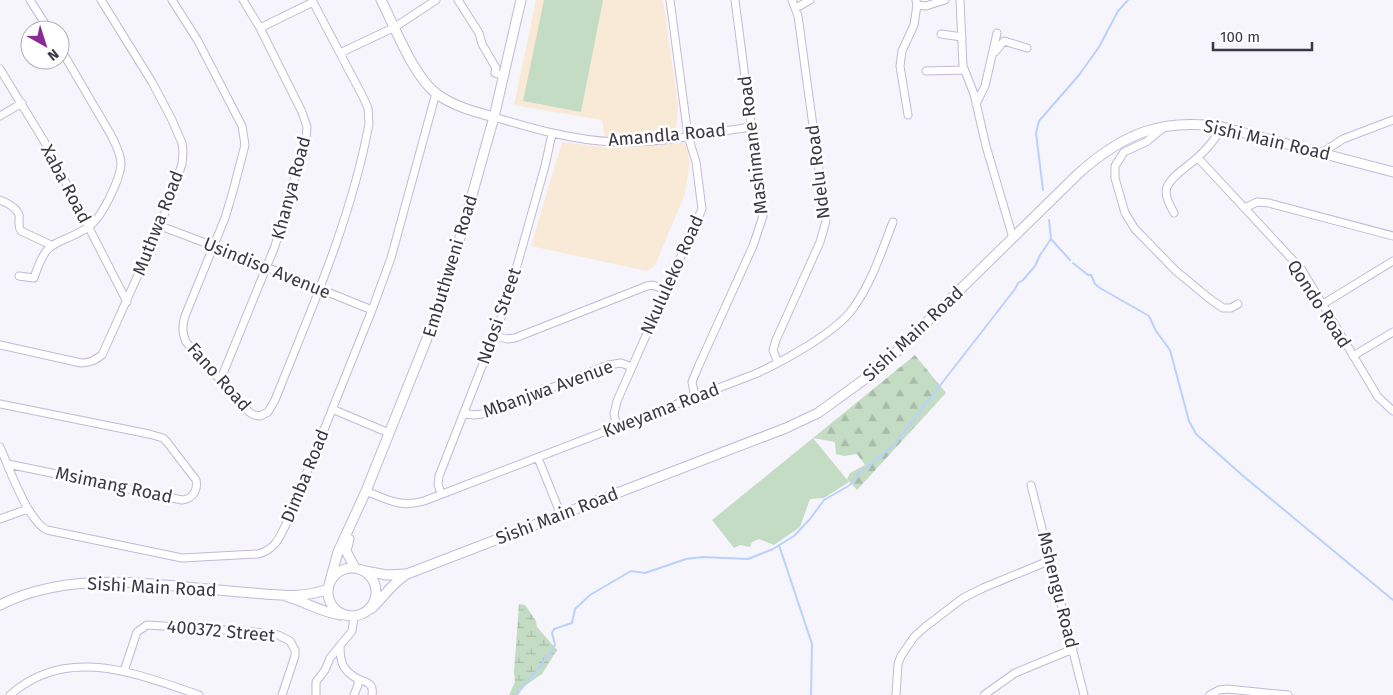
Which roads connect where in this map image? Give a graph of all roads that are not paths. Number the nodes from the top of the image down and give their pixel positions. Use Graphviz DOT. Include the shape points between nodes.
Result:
graph roads {
  1 [pos="30,0"];
  2 [pos="101,0"];
  3 [pos="172,0"];
  4 [pos="243,0"];
  5 [pos="381,0"];
  6 [pos="436,0"];
  7 [pos="458,0"];
  8 [pos="521,0"];
  9 [pos="670,0"];
  10 [pos="735,0"];
  11 [pos="792,0"];
  12 [pos="810,0"];
  13 [pos="945,0"];
  14 [pos="960,0"];
  15 [pos="312,1"];
  16 [pos="917,3"];
  17 [pos="796,8"];
  18 [pos="43,20"];
  19 [pos="395,27"];
  20 [pos="260,28"];
  21 [pos="997,33"];
  22 [pos="941,34"];
  23 [pos="962,37"];
  24 [pos="1027,48"];
  25 [pos="340,53"];
  26 [pos="993,54"];
  27 [pos="70,64"];
  28 [pos="0,69"];
  29 [pos="964,70"];
  30 [pos="926,71"];
  31 [pos="504,76"];
  32 [pos="436,93"];
  33 [pos="22,103"];
  34 [pos="976,104"];
  35 [pos="0,116"];
  36 [pos="908,116"];
  37 [pos="494,117"];
  38 [pos="1393,120"];
  39 [pos="1166,126"];
  40 [pos="1222,126"];
  41 [pos="751,127"];
  42 [pos="552,134"];
  43 [pos="688,136"];
  44 [pos="1323,152"];
  45 [pos="1198,158"];
  46 [pos="1393,172"];
  47 [pos="0,200"];
  48 [pos="1245,208"];
  49 [pos="1174,213"];
  50 [pos="893,222"];
  51 [pos="160,226"];
  52 [pos="89,228"];
  53 [pos="1393,236"];
  54 [pos="1013,238"];
  55 [pos="51,245"];
  56 [pos="214,245"];
  57 [pos="1393,261"];
  58 [pos="267,268"];
  59 [pos="19,276"];
  60 [pos="319,290"];
  61 [pos="666,290"];
  62 [pos="127,302"];
  63 [pos="1238,304"];
  64 [pos="1323,304"];
  65 [pos="372,310"];
  66 [pos="1393,332"];
  67 [pos="494,336"];
  68 [pos="0,346"];
  69 [pos="1354,356"];
  70 [pos="778,363"];
  71 [pos="632,367"];
  72 [pos="220,381"];
  73 [pos="695,397"];
  74 [pos="0,404"];
  75 [pos="1392,407"];
  76 [pos="332,409"];
  77 [pos="464,413"];
  78 [pos="616,427"];
  79 [pos="389,433"];
  80 [pos="0,447"];
  81 [pos="538,458"];
  82 [pos="8,464"];
  83 [pos="1031,485"];
  84 [pos="366,491"];
  85 [pos="441,494"];
  86 [pos="28,509"];
  87 [pos="561,515"];
  88 [pos="0,519"];
  89 [pos="352,524"];
  90 [pos="1051,560"];
  91 [pos="359,569"];
  92 [pos="407,574"];
  93 [pos="329,585"];
  94 [pos="278,595"];
  95 [pos="0,606"];
  96 [pos="371,609"];
  97 [pos="344,616"];
  98 [pos="354,617"];
  99 [pos="340,646"];
  100 [pos="1073,649"];
  101 [pos="124,671"];
  102 [pos="358,679"];
  103 [pos="10,695"];
  104 [pos="199,695"];
  105 [pos="282,695"];
  106 [pos="316,695"];
  107 [pos="354,695"];
  108 [pos="372,695"];
  109 [pos="896,695"];
  110 [pos="984,695"];
  111 [pos="1084,695"];
  112 [pos="1210,695"];
  113 [pos="1288,695"];
  1 -- 18 [label="street"];
  2 -- 51 [label="street, Muthwa Road" via="152,82 182,143 182,164"];
  3 -- 56 [label="street, Fano Road" via="198,41 246,138 233,191"];
  4 -- 20 [label="street, Khanya Road"];
  5 -- 19 [label="street"];
  6 -- 19 [label="street"];
  7 -- 31 [label="street" via="479,33 495,72"];
  8 -- 31 [label="street, Embuthweni Road"];
  9 -- 43 [label="street, Nkululeko Road"];
  10 -- 41 [label="street, Mashimane Road"];
  11 -- 17 [label="street, Ndelu Road"];
  12 -- 17 [label="street"];
  13 -- 16 [label="street" via="926,6"];
  14 -- 23 [label="street"];
  15 -- 20 [label="street"];
  15 -- 25 [label="street, Fano Road"];
  16 -- 36 [label="street" via="914,25 902,51 900,66"];
  17 -- 70 [label="street, Ndelu Road" via="826,221 820,242 776,340 773,350"];
  19 -- 25 [label="street"];
  19 -- 32 [label="street" via="421,76"];
  20 -- 58 [label="street, Khanya Road" via="307,127 289,200"];
  21 -- 26 [label="street"];
  22 -- 23 [label="street"];
  23 -- 29 [label="street"];
  24 -- 26 [label="street" via="1004,41"];
  25 -- 60 [label="street, Fano Road" via="368,108 369,124 340,233"];
  26 -- 34 [label="street" via="985,86"];
  27 -- 52 [label="street" via="111,135 121,165 104,207"];
  28 -- 33 [label="street, Xaba Road"];
  29 -- 30 [label="street"];
  29 -- 34 [label="street"];
  31 -- 37 [label="street, Embuthweni Road"];
  32 -- 37 [label="street" via="458,105"];
  32 -- 65 [label="street, Dimba Road" via="391,258"];
  33 -- 35 [label="street"];
  33 -- 52 [label="street, Xaba Road"];
  34 -- 54 [label="street"];
  37 -- 42 [label="street, Amandla Road"];
  37 -- 79 [label="street, Embuthweni Road" via="448,279"];
  38 -- 44 [label="street" via="1344,139"];
  39 -- 40 [label="street, Sishi Main Road" via="1200,123"];
  39 -- 54 [label="street, Sishi Main Road" via="1128,137 1102,154"];
  39 -- 63 [label="street" via="1146,142 1124,152 1115,166 1125,213 1131,225 1176,271 1210,299 1223,308"];
  40 -- 44 [label="street, Sishi Main Road"];
  40 -- 45 [label="street"];
  41 -- 43 [label="street, Amandla Road"];
  41 -- 73 [label="street, Mashimane Road" via="763,216 753,246 696,371 692,382"];
  42 -- 43 [label="street, Amandla Road" via="616,142"];
  42 -- 67 [label="street, Ndosi Street" via="519,260"];
  43 -- 61 [label="street, Nkululeko Road" via="696,162 702,209"];
  44 -- 46 [label="street, Sishi Main Road"];
  45 -- 48 [label="street, Qondo Road"];
  45 -- 49 [label="street" via="1167,187 1166,193"];
  47 -- 55 [label="street" via="16,211 21,231"];
  48 -- 53 [label="street" via="1257,202 1269,202"];
  48 -- 64 [label="street, Qondo Road" via="1302,270"];
  50 -- 70 [label="street, Kweyama Road" via="854,308 834,326"];
  51 -- 56 [label="street, Usindiso Avenue"];
  51 -- 62 [label="street, Muthwa Road"];
  52 -- 55 [label="street"];
  52 -- 62 [label="street, Xaba Road"];
  54 -- 87 [label="street, Sishi Main Road" via="880,368 818,413"];
  55 -- 59 [label="street" via="43,253 34,278"];
  56 -- 58 [label="street, Usindiso Avenue"];
  56 -- 72 [label="street, Fano Road" via="185,316 182,334"];
  57 -- 64 [label="street"];
  58 -- 60 [label="street, Usindiso Avenue"];
  58 -- 72 [label="street, Khanya Road"];
  60 -- 65 [label="street, Usindiso Avenue"];
  60 -- 72 [label="street, Fano Road" via="268,412 260,416 252,414"];
  61 -- 67 [label="street" via="654,284 515,338"];
  61 -- 71 [label="street, Nkululeko Road"];
  62 -- 68 [label="street, Muthwa Road" via="102,355 96,360 75,362"];
  64 -- 69 [label="street, Qondo Road"];
  65 -- 76 [label="street, Dimba Road"];
  66 -- 69 [label="street"];
  67 -- 77 [label="street, Ndosi Street"];
  69 -- 75 [label="street, Qondo Road" via="1378,397"];
  70 -- 73 [label="street, Kweyama Road"];
  71 -- 77 [label="street, Mbanjwa Avenue" via="621,363 608,365 489,413"];
  71 -- 78 [label="street, Nkululeko Road" via="615,407"];
  73 -- 78 [label="street, Kweyama Road"];
  74 -- 82 [label="street, Msimang Road" via="164,438 197,485 190,498 182,500"];
  76 -- 79 [label="street"];
  76 -- 86 [label="street, Dimba Road" via="282,534 265,552 188,558 166,555 47,530 37,524"];
  77 -- 85 [label="street, Ndosi Street" via="439,476"];
  78 -- 81 [label="street, Kweyama Road"];
  79 -- 84 [label="street, Embuthweni Road"];
  80 -- 82 [label="street, Dimba Road"];
  81 -- 85 [label="street, Kweyama Road"];
  81 -- 87 [label="street"];
  82 -- 86 [label="street, Dimba Road"];
  83 -- 90 [label="street, Mshengu Road"];
  84 -- 85 [label="street, Kweyama Road" via="404,505"];
  84 -- 89 [label="street, Embuthweni Road"];
  86 -- 88 [label="street"];
  87 -- 92 [label="street, Sishi Main Road"];
  89 -- 91 [label="street, Embuthweni Road" via="346,552"];
  89 -- 93 [label="street, Embuthweni Road" via="338,552"];
  90 -- 100 [label="street, Mshengu Road"];
  90 -- 109 [label="street" via="963,598 925,627 901,656"];
  91 -- 92 [label="street, Sishi Main Road" via="387,576"];
  91 -- 93 [label="street" via="340,570"];
  91 -- 96 [label="street" via="371,576 375,584 377,592"];
  92 -- 96 [label="street, Sishi Main Road" via="393,583"];
  93 -- 94 [label="street, Sishi Main Road" via="309,595"];
  93 -- 97 [label="street" via="331,605"];
  94 -- 95 [label="street, Sishi Main Road" via="98,582 51,587"];
  94 -- 97 [label="street, Sishi Main Road"];
  96 -- 98 [label="street"];
  97 -- 98 [label="street"];
  98 -- 99 [label="street" via="352,631"];
  99 -- 102 [label="street" via="344,670"];
  99 -- 106 [label="street" via="316,682"];
  100 -- 110 [label="street" via="1015,673"];
  100 -- 111 [label="street, Mshengu Road"];
  101 -- 103 [label="street" via="90,666 68,668 43,675"];
  101 -- 104 [label="street"];
  101 -- 105 [label="street, 400372 Street" via="137,632 147,625 270,634 285,637 295,650"];
  102 -- 107 [label="street"];
  102 -- 108 [label="street" via="371,685"];
  112 -- 113 [label="street" via="1227,689"];
}
